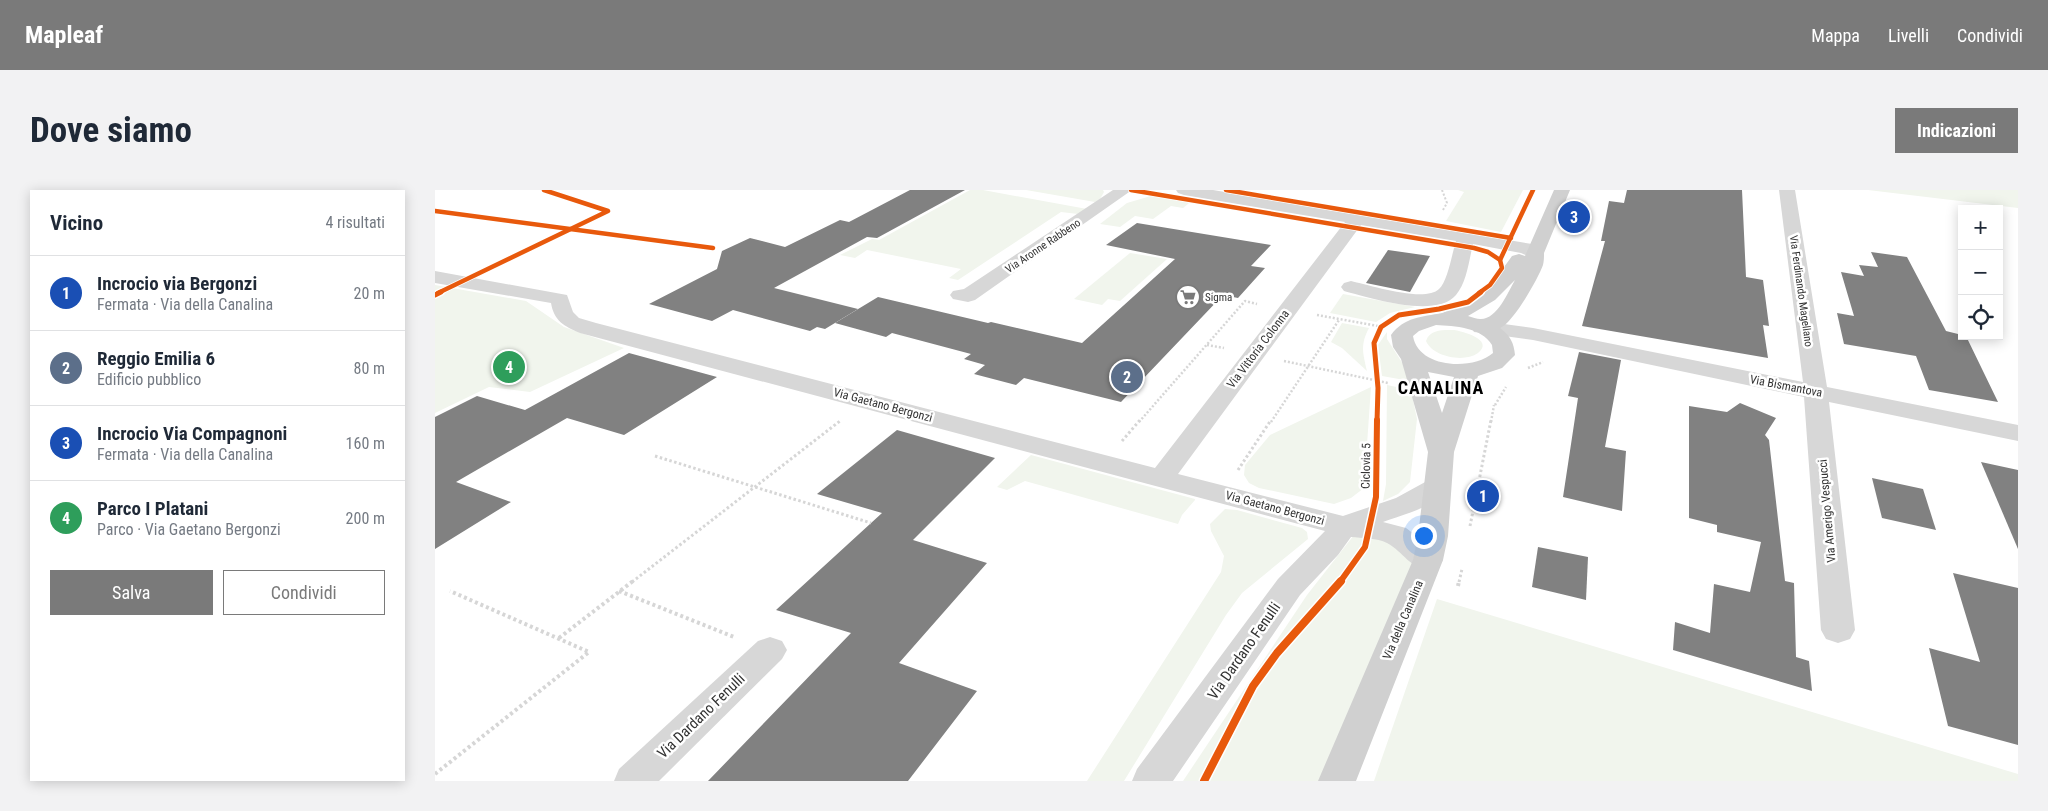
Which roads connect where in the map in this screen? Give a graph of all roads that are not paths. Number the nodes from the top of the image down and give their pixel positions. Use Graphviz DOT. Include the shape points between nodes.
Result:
graph roads {
  1 [pos="1124,190"];
  2 [pos="1184,190"];
  3 [pos="1787,190"];
  4 [pos="1560,198"];
  5 [pos="1356,219"];
  6 [pos="1469,238"];
  7 [pos="1526,255"];
  8 [pos="435,278"];
  9 [pos="1351,286"];
  10 [pos="960,294"];
  11 [pos="1446,319"];
  12 [pos="1482,327"];
  13 [pos="1554,339"];
  14 [pos="1504,344"];
  15 [pos="1412,356"];
  16 [pos="1468,370"];
  17 [pos="1816,392"];
  18 [pos="2018,432"];
  19 [pos="1441,452"];
  20 [pos="1161,478"];
  21 [pos="1437,487"];
  22 [pos="1344,526"];
  23 [pos="1428,560"];
  24 [pos="1837,630"];
  25 [pos="770,650"];
  26 [pos="633,781"];
  27 [pos="1151,781"];
  28 [pos="1337,781"];
  1 -- 10 [label="street, Via Aronne Rabbeno" via="968,296"];
  2 -- 5 [label="street"];
  3 -- 17 [label="street, Via Ferdinando Magellano"];
  4 -- 7 [label="street, Via della Canalina"];
  5 -- 6 [label="street"];
  5 -- 20 [label="street, Via Vittoria Colonna"];
  6 -- 7 [label="street"];
  6 -- 9 [label="street" via="1450,291 1439,298 1417,301"];
  7 -- 11 [label="street, Via della Canalina" via="1503,284 1479,304"];
  7 -- 12 [label="street, Via della Canalina" via="1534,264 1507,311 1498,321"];
  8 -- 20 [label="street, Via Gaetano Bergonzi" via="560,299 563,314 578,325"];
  11 -- 12 [label="street, Via della Canalina"];
  11 -- 15 [label="street, Via della Canalina" via="1426,321 1405,330 1402,345"];
  12 -- 13 [label="street, Via Bismantova"];
  12 -- 14 [label="street, Via della Canalina"];
  13 -- 14 [label="street, Via Bismantova"];
  13 -- 17 [label="street, Via Bismantova"];
  14 -- 16 [label="street" via="1501,360 1486,368"];
  15 -- 16 [label="street" via="1441,368"];
  15 -- 19 [label="street, Via della Canalina"];
  16 -- 19 [label="street, Via della Canalina"];
  17 -- 18 [label="street, Via Bismantova"];
  17 -- 24 [label="street, Via Amerigo Vespucci"];
  19 -- 21 [label="street, Via della Canalina"];
  20 -- 22 [label="street, Via Gaetano Bergonzi"];
  21 -- 22 [label="street" via="1405,504"];
  21 -- 23 [label="street, Via della Canalina"];
  22 -- 23 [label="street, Via Gaetano Bergonzi" via="1396,535"];
  22 -- 27 [label="street, Via Dardano Fenulli" via="1289,587"];
  23 -- 28 [label="street, Via della Canalina"];
  25 -- 26 [label="street, Via Dardano Fenulli"];
}
